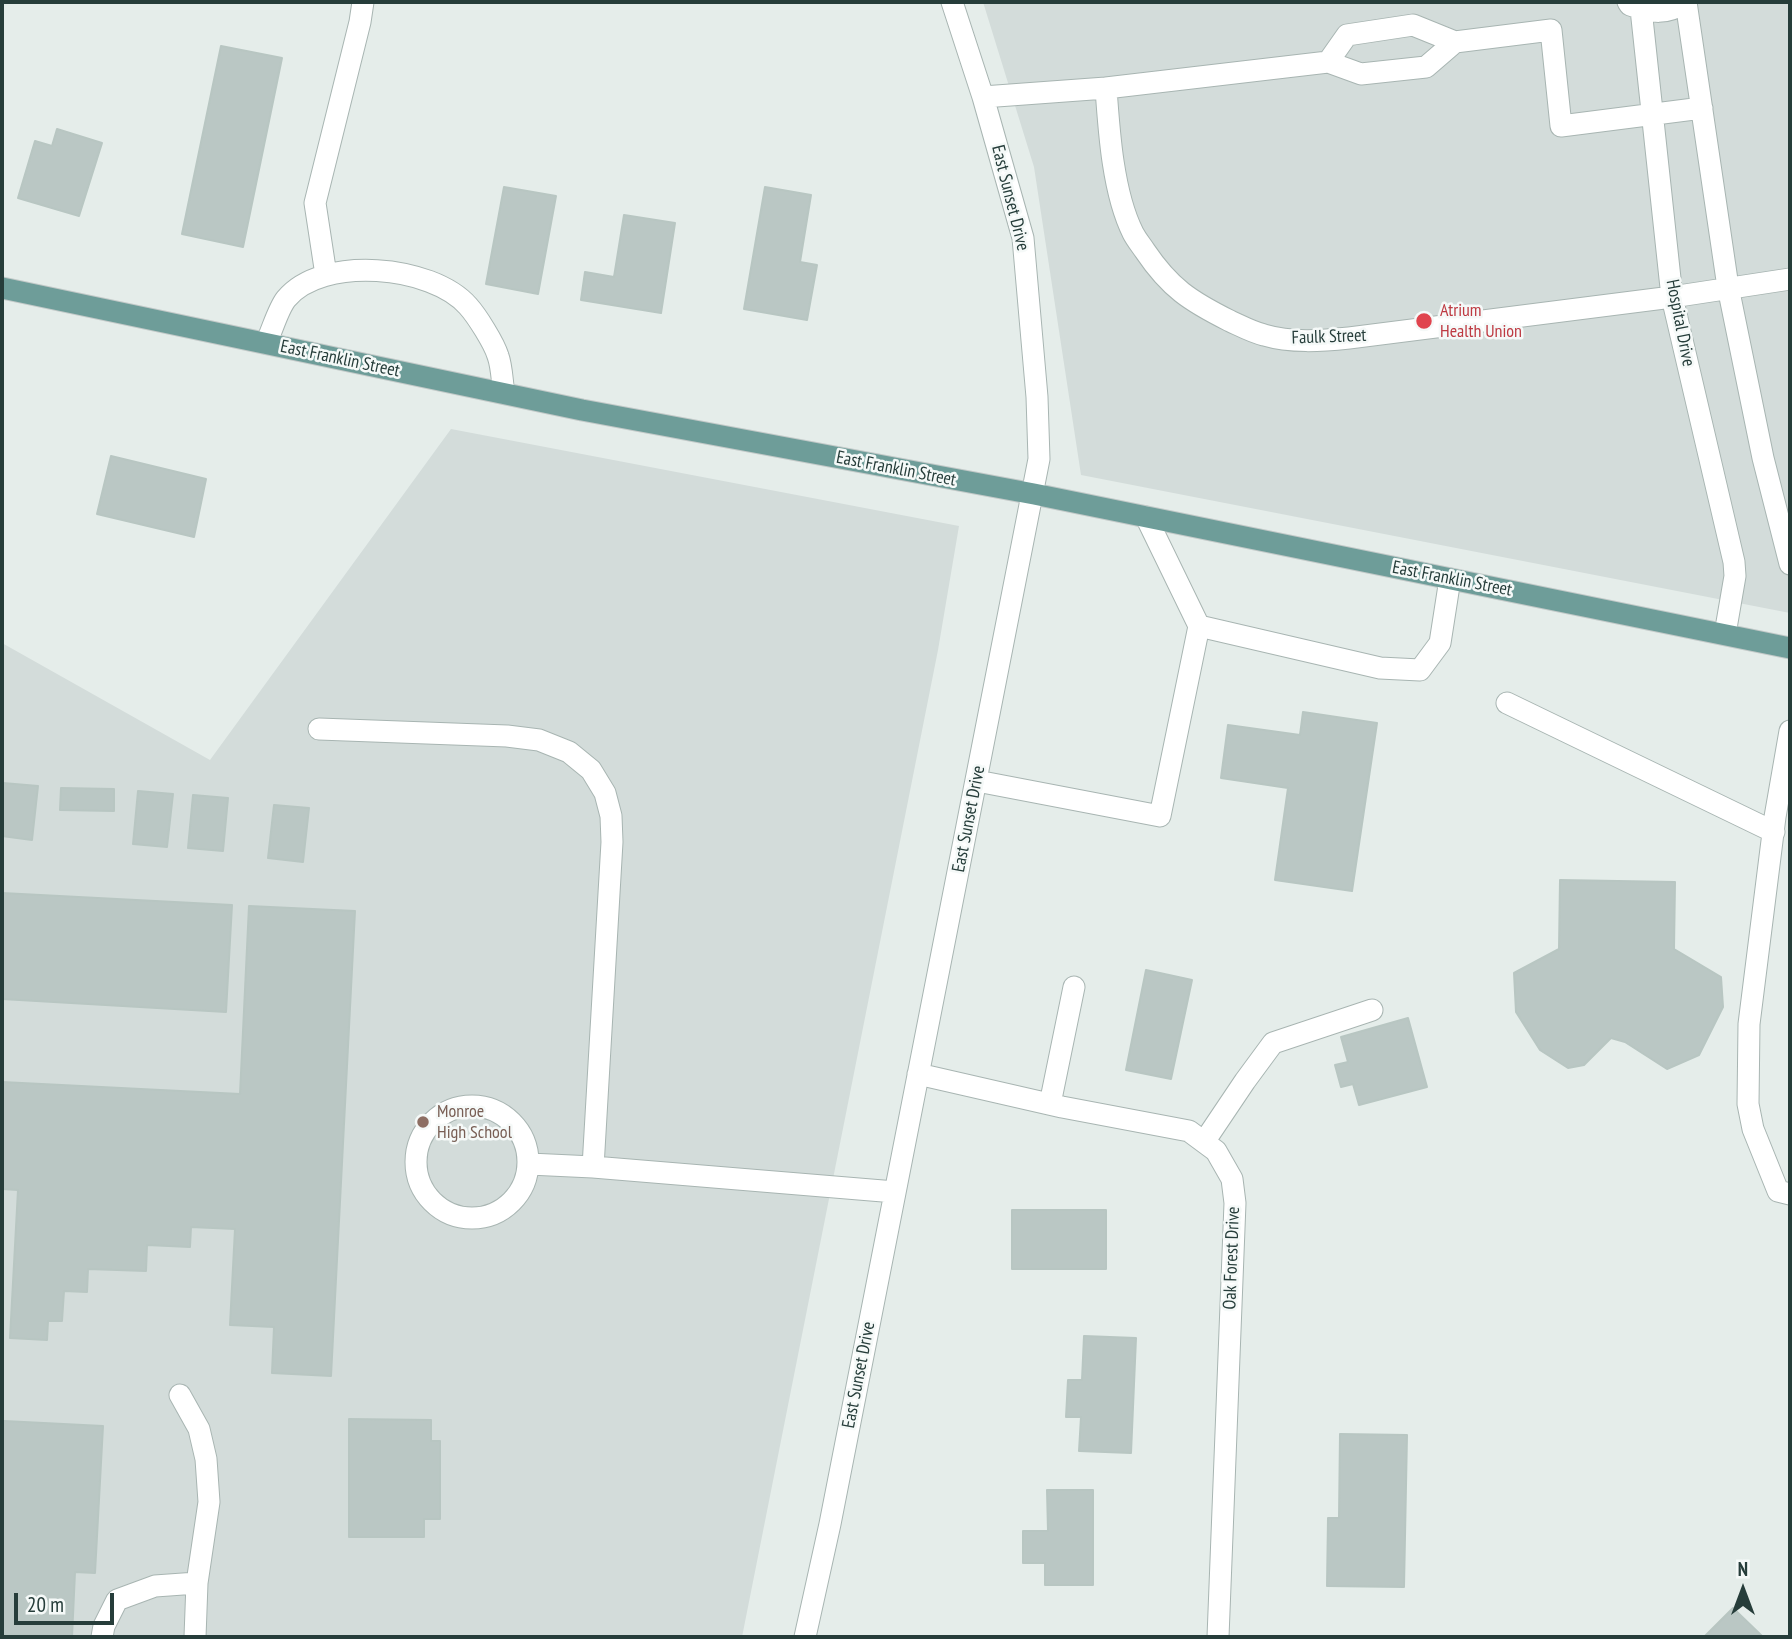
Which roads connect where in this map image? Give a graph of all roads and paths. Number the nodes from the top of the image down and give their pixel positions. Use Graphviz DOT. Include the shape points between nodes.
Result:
graph roads {
  1 [pos="363,2"];
  2 [pos="952,2"];
  3 [pos="1686,2"];
  4 [pos="1635,5"];
  5 [pos="1455,42"];
  6 [pos="1328,62"];
  7 [pos="1105,88"];
  8 [pos="983,97"];
  9 [pos="1702,108"];
  10 [pos="1653,114"];
  11 [pos="326,275"];
  12 [pos="1790,279"];
  13 [pos="1728,287"];
  14 [pos="2,288"];
  15 [pos="1672,296"];
  16 [pos="267,343"];
  17 [pos="504,393"];
  18 [pos="1034,494"];
  19 [pos="1146,517"];
  20 [pos="1790,564"];
  21 [pos="1450,579"];
  22 [pos="1199,626"];
  23 [pos="1725,634"];
  24 [pos="1790,648"];
  25 [pos="1507,703"];
  26 [pos="319,729"];
  27 [pos="1790,731"];
  28 [pos="1786,775"];
  29 [pos="976,782"];
  30 [pos="1774,832"];
  31 [pos="1074,986"];
  32 [pos="1372,1010"];
  33 [pos="918,1074"];
  34 [pos="1050,1104"];
  35 [pos="1204,1142"];
  36 [pos="528,1164"];
  37 [pos="593,1167"];
  38 [pos="895,1192"];
  39 [pos="1784,1192"];
  40 [pos="180,1395"];
  41 [pos="197,1583"];
  42 [pos="102,1637"];
  43 [pos="195,1637"];
  44 [pos="804,1637"];
  45 [pos="1218,1637"];
  1 -- 11 [label="street" via="315,203"];
  2 -- 8 [label="street, East Sunset Drive"];
  3 -- 4 [label="street, Hospital Drive" via="1654,12"];
  3 -- 9 [label="street, Hospital Drive"];
  4 -- 10 [label="street, Hospital Drive"];
  5 -- 6 [label="street" via="1426,67 1361,74"];
  5 -- 6 [label="street" via="1413,25 1347,35"];
  5 -- 10 [label="street" via="1551,30 1561,125"];
  6 -- 7 [label="street"];
  7 -- 8 [label="street"];
  7 -- 15 [label="street, Faulk Street" via="1115,176 1133,233 1182,294 1245,328 1293,340 1321,341"];
  8 -- 18 [label="street, East Sunset Drive" via="1023,238 1038,409 1040,459"];
  9 -- 10 [label="street"];
  9 -- 13 [label="street, Hospital Drive"];
  10 -- 15 [label="street, Hospital Drive"];
  11 -- 16 [label="street" via="296,289 284,301"];
  11 -- 17 [label="street" via="379,271 439,284 467,305 483,328 499,356"];
  12 -- 13 [label="street, Faulk Street"];
  13 -- 15 [label="street, Faulk Street"];
  13 -- 20 [label="street, Hospital Drive"];
  14 -- 16 [label="main road, East Franklin Street"];
  15 -- 23 [label="street, Hospital Drive" via="1734,562"];
  16 -- 17 [label="main road, East Franklin Street"];
  17 -- 18 [label="main road, East Franklin Street"];
  18 -- 19 [label="main road, East Franklin Street"];
  18 -- 29 [label="street, East Sunset Drive"];
  19 -- 21 [label="main road, East Franklin Street"];
  19 -- 22 [label="street"];
  21 -- 22 [label="street" via="1440,643 1420,670 1380,668"];
  21 -- 23 [label="main road, East Franklin Street"];
  22 -- 29 [label="street" via="1160,816"];
  23 -- 24 [label="main road, East Franklin Street"];
  25 -- 30 [label="street"];
  26 -- 37 [label="street" via="539,740 569,752 605,793 612,842"];
  27 -- 28 [label="street"];
  28 -- 30 [label="street"];
  29 -- 33 [label="street, East Sunset Drive"];
  30 -- 39 [label="street" via="1749,1024 1748,1104 1753,1129"];
  31 -- 34 [label="street"];
  32 -- 35 [label="street" via="1273,1043"];
  33 -- 34 [label="street, Oak Forest Drive"];
  33 -- 38 [label="street, East Sunset Drive"];
  34 -- 35 [label="street, Oak Forest Drive" via="1189,1131"];
  35 -- 45 [label="street, Oak Forest Drive" via="1216,1151 1232,1179 1235,1203"];
  36 -- 36 [label="street" via="519,1131 507,1118 474,1106 441,1116 428,1128 416,1160 426,1194 453,1215 470,1219 504,1209 517,1197"];
  36 -- 37 [label="street"];
  37 -- 38 [label="street"];
  38 -- 44 [label="street, East Sunset Drive"];
  40 -- 41 [label="street" via="200,1429 206,1459 209,1502"];
  41 -- 42 [label="street" via="155,1586 117,1600"];
  41 -- 43 [label="street"];
}
